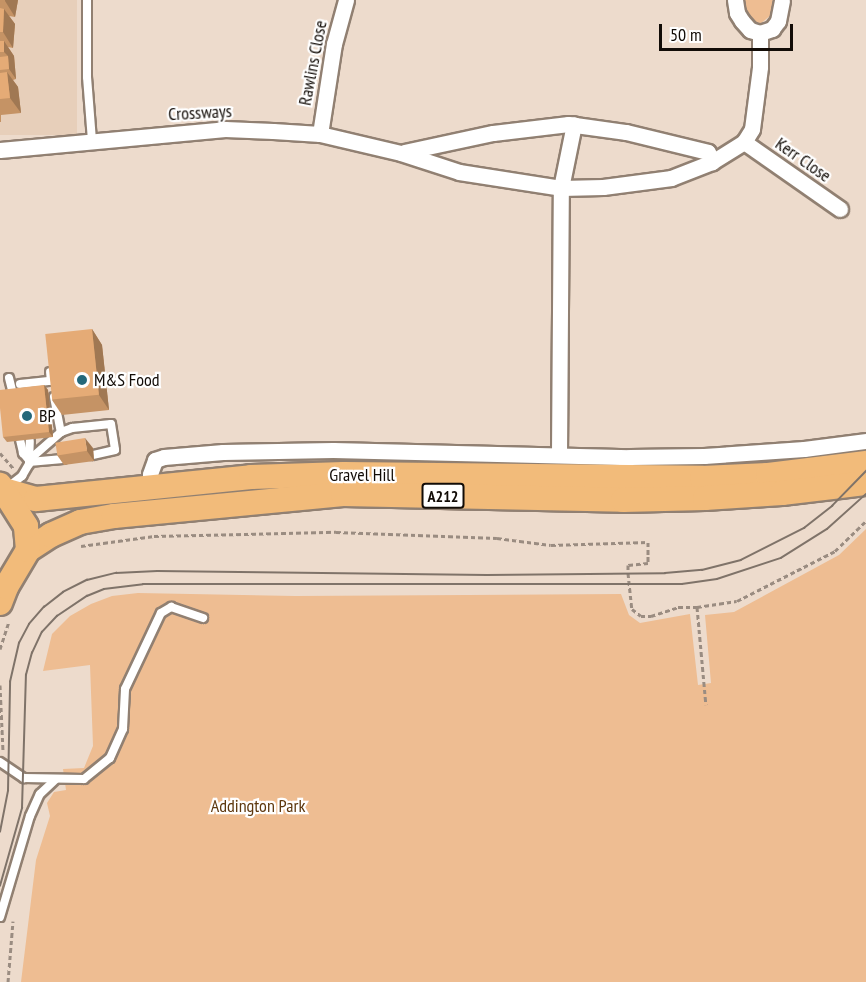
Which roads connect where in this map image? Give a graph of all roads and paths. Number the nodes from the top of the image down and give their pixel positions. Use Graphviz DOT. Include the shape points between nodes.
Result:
graph roads {
  1 [pos="87,0"];
  2 [pos="346,0"];
  3 [pos="735,0"];
  4 [pos="782,0"];
  5 [pos="760,33"];
  6 [pos="574,124"];
  7 [pos="320,134"];
  8 [pos="92,140"];
  9 [pos="744,142"];
  10 [pos="0,150"];
  11 [pos="400,153"];
  12 [pos="712,162"];
  13 [pos="561,188"];
  14 [pos="840,209"];
  15 [pos="48,359"];
  16 [pos="0,373"];
  17 [pos="9,378"];
  18 [pos="51,381"];
  19 [pos="33,383"];
  20 [pos="20,384"];
  21 [pos="26,392"];
  22 [pos="36,394"];
  23 [pos="15,405"];
  24 [pos="17,426"];
  25 [pos="61,432"];
  26 [pos="41,438"];
  27 [pos="30,441"];
  28 [pos="866,441"];
  29 [pos="43,448"];
  30 [pos="93,455"];
  31 [pos="559,455"];
  32 [pos="63,459"];
  33 [pos="805,460"];
  34 [pos="29,461"];
  35 [pos="866,463"];
  36 [pos="151,480"];
  37 [pos="866,483"];
  38 [pos="2,487"];
  39 [pos="866,521"];
  40 [pos="213,527"];
  41 [pos="213,536"];
  42 [pos="73,547"];
  43 [pos="28,550"];
  44 [pos="5,598"];
  45 [pos="697,607"];
  46 [pos="203,618"];
  47 [pos="0,649"];
  48 [pos="0,685"];
  49 [pos="706,705"];
  50 [pos="3,752"];
  51 [pos="0,762"];
  52 [pos="55,780"];
  53 [pos="0,917"];
  1 -- 8 [label="lane"];
  2 -- 7 [label="street, Rawlins Close" via="334,44"];
  3 -- 5 [label="street" via="742,21 750,30"];
  4 -- 5 [label="street" via="778,21 772,29"];
  5 -- 9 [label="street" via="752,129"];
  6 -- 11 [label="street, Crossways" via="493,133"];
  6 -- 12 [label="street, Crossways" via="708,152"];
  6 -- 13 [label="street"];
  7 -- 8 [label="street, Crossways" via="225,129"];
  7 -- 11 [label="street, Crossways"];
  8 -- 10 [label="street, Crossways"];
  9 -- 12 [label="street, Crossways"];
  9 -- 14 [label="street, Kerr Close"];
  11 -- 13 [label="street, Crossways" via="459,172"];
  12 -- 13 [label="street, Crossways" via="671,178"];
  13 -- 31 [label="street"];
  15 -- 18 [label="lane"];
  16 -- 17 [label="lane"];
  17 -- 20 [label="lane"];
  17 -- 23 [label="lane"];
  18 -- 19 [label="lane"];
  18 -- 25 [label="lane"];
  19 -- 20 [label="lane"];
  19 -- 22 [label="lane"];
  20 -- 21 [label="lane"];
  24 -- 34 [label="lane" via="23,453"];
  25 -- 29 [label="lane"];
  25 -- 30 [label="lane" via="111,424 114,450"];
  26 -- 29 [label="lane"];
  27 -- 34 [label="lane"];
  28 -- 33 [label="street, Gravel Hill"];
  29 -- 34 [label="lane"];
  31 -- 33 [label="street, Gravel Hill"];
  31 -- 36 [label="street, Gravel Hill" via="223,452 155,460"];
  32 -- 34 [label="lane"];
  33 -- 35 [label="main road, Gravel Hill / A212"];
  33 -- 36 [label="main road, Gravel Hill / A212" via="702,478 344,474"];
  34 -- 38 [label="lane" via="22,476"];
  36 -- 38 [label="main road, Gravel Hill / A212" via="36,498"];
  37 -- 43 [label="main road, Gravel Hill / A212" via="782,494 623,500 343,494 80,522"];
  38 -- 43 [label="main road" via="26,526"];
  39 -- 45 [label="path" via="835,551 797,572 737,601"];
  40 -- 41 [label="path"];
  41 -- 42 [label="path" via="154,536"];
  41 -- 45 [label="path" via="336,532 475,537 551,545 648,542 648,563 628,565 632,609 641,616 651,616 678,607"];
  43 -- 44 [label="main road"];
  44 -- 47 [label="path"];
  45 -- 49 [label="path"];
  46 -- 52 [label="lane" via="171,607 161,613 125,690 123,729 110,758 84,779"];
  48 -- 50 [label="path"];
  51 -- 52 [label="lane" via="24,778"];
  52 -- 53 [label="lane" via="40,794 30,816"];
}
